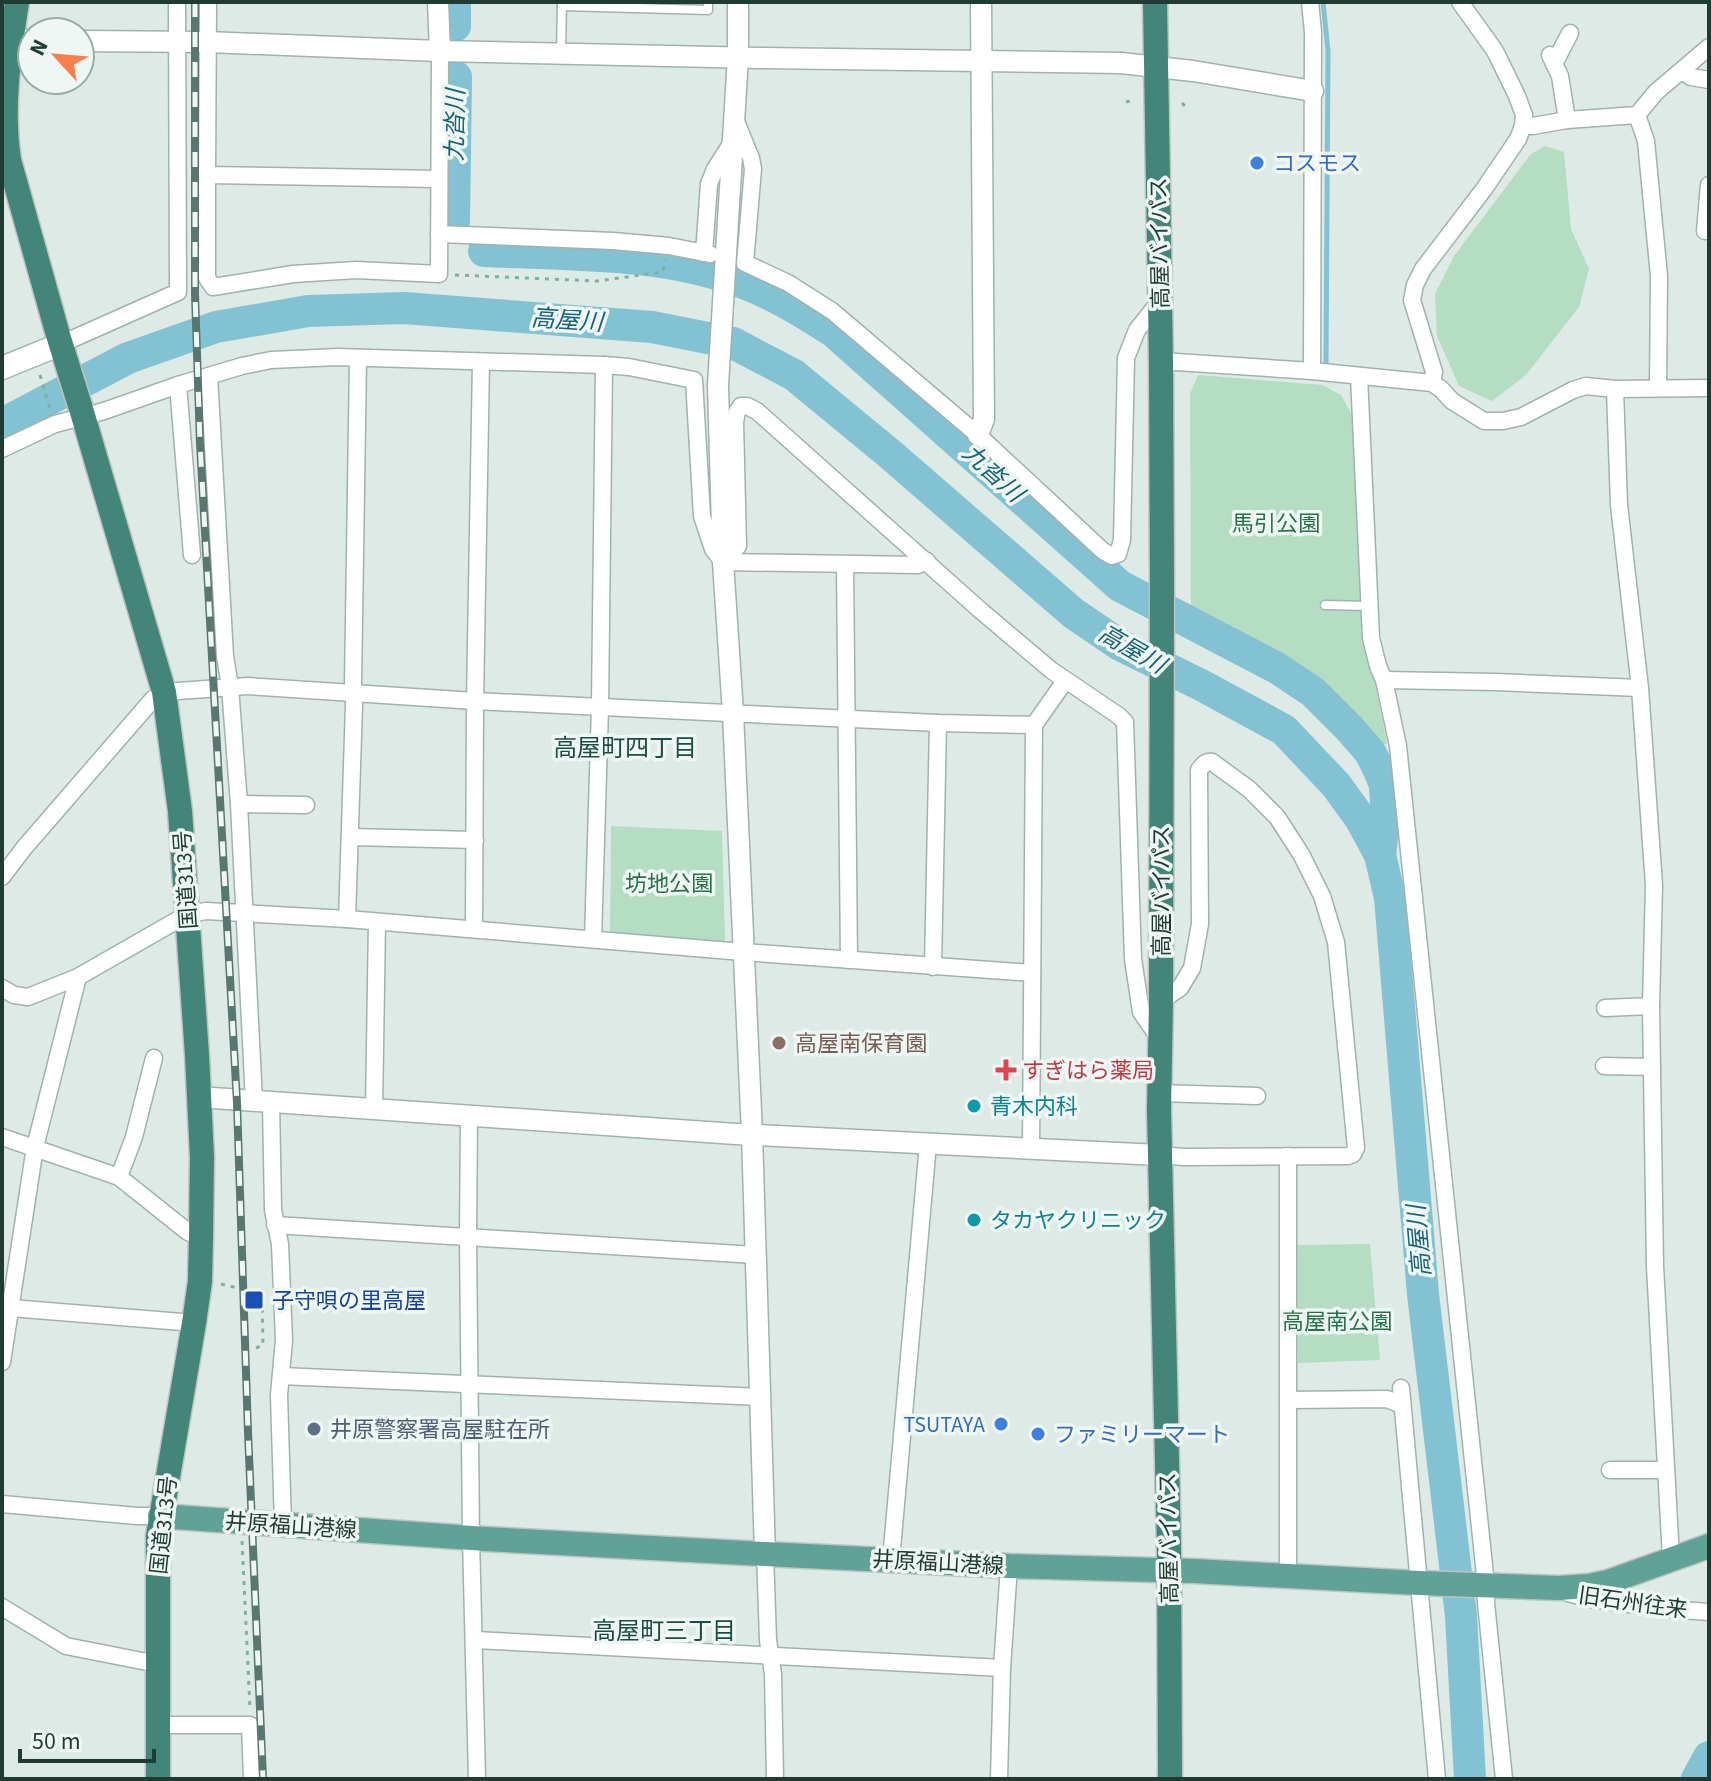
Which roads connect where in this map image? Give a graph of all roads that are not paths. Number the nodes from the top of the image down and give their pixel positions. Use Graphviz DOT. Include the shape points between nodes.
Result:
graph roads {
  1 [pos="17,2"];
  2 [pos="177,2"];
  3 [pos="208,2"];
  4 [pos="438,2"];
  5 [pos="708,2"];
  6 [pos="738,2"];
  7 [pos="981,2"];
  8 [pos="1155,2"];
  9 [pos="1310,2"];
  10 [pos="1460,2"];
  11 [pos="562,4"];
  12 [pos="1570,33"];
  13 [pos="15,39"];
  14 [pos="96,41"];
  15 [pos="207,42"];
  16 [pos="177,43"];
  17 [pos="1709,47"];
  18 [pos="440,51"];
  19 [pos="561,53"];
  20 [pos="738,57"];
  21 [pos="981,62"];
  22 [pos="1156,66"];
  23 [pos="1682,71"];
  24 [pos="1709,80"];
  25 [pos="1313,91"];
  26 [pos="3,100"];
  27 [pos="1637,115"];
  28 [pos="734,117"];
  29 [pos="1567,120"];
  30 [pos="1523,126"];
  31 [pos="207,175"];
  32 [pos="439,179"];
  33 [pos="1709,185"];
  34 [pos="1705,231"];
  35 [pos="439,234"];
  36 [pos="724,259"];
  37 [pos="178,272"];
  38 [pos="207,278"];
  39 [pos="1160,301"];
  40 [pos="62,349"];
  41 [pos="358,358"];
  42 [pos="1161,361"];
  43 [pos="481,362"];
  44 [pos="604,365"];
  45 [pos="2,368"];
  46 [pos="1312,371"];
  47 [pos="209,376"];
  48 [pos="1359,376"];
  49 [pos="1432,383"];
  50 [pos="178,385"];
  51 [pos="1658,388"];
  52 [pos="1709,388"];
  53 [pos="1615,389"];
  54 [pos="83,414"];
  55 [pos="978,435"];
  56 [pos="2,449"];
  57 [pos="192,555"];
  58 [pos="927,561"];
  59 [pos="723,562"];
  60 [pos="845,565"];
  61 [pos="1325,605"];
  62 [pos="1368,606"];
  63 [pos="1384,680"];
  64 [pos="1065,681"];
  65 [pos="230,687"];
  66 [pos="1640,688"];
  67 [pos="164,692"];
  68 [pos="354,692"];
  69 [pos="475,701"];
  70 [pos="600,707"];
  71 [pos="733,713"];
  72 [pos="847,717"];
  73 [pos="938,723"];
  74 [pos="1034,725"];
  75 [pos="239,804"];
  76 [pos="306,805"];
  77 [pos="350,837"];
  78 [pos="475,840"];
  79 [pos="2,877"];
  80 [pos="244,913"];
  81 [pos="188,914"];
  82 [pos="347,919"];
  83 [pos="377,922"];
  84 [pos="474,929"];
  85 [pos="593,939"];
  86 [pos="743,952"];
  87 [pos="849,960"];
  88 [pos="933,967"];
  89 [pos="1032,973"];
  90 [pos="78,977"];
  91 [pos="6,997"];
  92 [pos="1161,1001"];
  93 [pos="1651,1006"];
  94 [pos="1605,1008"];
  95 [pos="1160,1039"];
  96 [pos="154,1058"];
  97 [pos="1604,1066"];
  98 [pos="1652,1067"];
  99 [pos="1159,1093"];
  100 [pos="1257,1096"];
  101 [pos="199,1097"];
  102 [pos="262,1102"];
  103 [pos="374,1110"];
  104 [pos="469,1115"];
  105 [pos="752,1134"];
  106 [pos="2,1137"];
  107 [pos="928,1144"];
  108 [pos="35,1147"];
  109 [pos="1031,1149"];
  110 [pos="1159,1155"];
  111 [pos="1288,1156"];
  112 [pos="119,1177"];
  113 [pos="275,1225"];
  114 [pos="201,1237"];
  115 [pos="468,1237"];
  116 [pos="755,1255"];
  117 [pos="8,1298"];
  118 [pos="194,1323"];
  119 [pos="2,1362"];
  120 [pos="281,1376"];
  121 [pos="470,1385"];
  122 [pos="761,1397"];
  123 [pos="1288,1400"];
  124 [pos="1610,1470"];
  125 [pos="1666,1470"];
  126 [pos="2,1504"];
  127 [pos="160,1516"];
  128 [pos="283,1525"];
  129 [pos="471,1538"];
  130 [pos="1709,1546"];
  131 [pos="765,1554"];
  132 [pos="1671,1558"];
  133 [pos="891,1560"];
  134 [pos="1009,1566"];
  135 [pos="1169,1570"];
  136 [pos="1288,1576"];
  137 [pos="1423,1583"];
  138 [pos="1482,1586"];
  139 [pos="1559,1588"];
  140 [pos="2,1607"];
  141 [pos="1709,1612"];
  142 [pos="475,1640"];
  143 [pos="770,1655"];
  144 [pos="157,1663"];
  145 [pos="1002,1668"];
  146 [pos="158,1725"];
  147 [pos="158,1779"];
  148 [pos="252,1779"];
  149 [pos="477,1779"];
  150 [pos="775,1779"];
  151 [pos="999,1779"];
  152 [pos="1170,1779"];
  153 [pos="1437,1779"];
  154 [pos="1504,1779"];
  1 -- 13 [label="highway, 国道313号"];
  2 -- 16 [label="street"];
  3 -- 15 [label="street"];
  4 -- 18 [label="street"];
  5 -- 11 [label="lane" via="708,10"];
  6 -- 20 [label="street"];
  7 -- 21 [label="street"];
  8 -- 22 [label="highway, 高屋バイパス"];
  9 -- 25 [label="street"];
  10 -- 30 [label="street" via="1495,51 1517,96"];
  11 -- 19 [label="lane"];
  12 -- 29 [label="street" via="1552,59"];
  13 -- 26 [label="highway, 国道313号"];
  14 -- 16 [label="street"];
  15 -- 16 [label="street"];
  15 -- 18 [label="street"];
  15 -- 31 [label="street"];
  16 -- 37 [label="street"];
  17 -- 23 [label="street"];
  18 -- 19 [label="street"];
  18 -- 32 [label="street"];
  19 -- 20 [label="street"];
  20 -- 21 [label="street"];
  20 -- 28 [label="street"];
  21 -- 22 [label="street"];
  21 -- 55 [label="street" via="984,419"];
  22 -- 25 [label="street"];
  22 -- 39 [label="highway, 高屋バイパス"];
  23 -- 24 [label="street"];
  23 -- 27 [label="street"];
  25 -- 46 [label="street"];
  26 -- 40 [label="highway, 国道313号" via="12,173"];
  27 -- 29 [label="street"];
  27 -- 51 [label="street" via="1646,141 1659,276"];
  28 -- 36 [label="street"];
  28 -- 36 [label="street" via="753,169"];
  29 -- 30 [label="street"];
  30 -- 49 [label="street" via="1415,285 1412,300 1434,372"];
  31 -- 32 [label="street"];
  31 -- 38 [label="street"];
  32 -- 35 [label="street"];
  33 -- 34 [label="street"];
  35 -- 36 [label="street" via="613,241 669,246"];
  35 -- 38 [label="street" via="439,274 356,270 213,287"];
  36 -- 55 [label="street" via="788,283 832,311"];
  36 -- 59 [label="street" via="718,385"];
  37 -- 38 [label="street"];
  37 -- 40 [label="street" via="178,292"];
  39 -- 42 [label="highway, 高屋バイパス"];
  39 -- 55 [label="street" via="1137,330 1126,358 1118,554 1103,551"];
  40 -- 45 [label="main road"];
  40 -- 54 [label="highway, 国道313号"];
  41 -- 43 [label="street"];
  41 -- 47 [label="street" via="271,360"];
  41 -- 68 [label="street"];
  42 -- 46 [label="street"];
  42 -- 92 [label="highway, 高屋バイパス"];
  43 -- 44 [label="street"];
  43 -- 69 [label="street"];
  44 -- 59 [label="street" via="694,380 702,516"];
  44 -- 70 [label="street"];
  46 -- 48 [label="street"];
  47 -- 50 [label="street"];
  47 -- 65 [label="street"];
  48 -- 49 [label="street"];
  48 -- 62 [label="street"];
  49 -- 53 [label="street" via="1484,421 1521,417 1586,386"];
  50 -- 54 [label="street"];
  50 -- 57 [label="street"];
  51 -- 52 [label="street"];
  51 -- 53 [label="street"];
  53 -- 66 [label="street" via="1619,505"];
  54 -- 56 [label="street"];
  54 -- 67 [label="highway, 国道313号"];
  58 -- 59 [label="street" via="757,411 741,406 735,422 738,546"];
  58 -- 60 [label="street"];
  58 -- 64 [label="street"];
  59 -- 60 [label="street"];
  59 -- 71 [label="street"];
  60 -- 72 [label="street"];
  61 -- 62 [label="lane"];
  62 -- 63 [label="street"];
  63 -- 66 [label="street"];
  63 -- 138 [label="street" via="1398,746"];
  64 -- 74 [label="street"];
  64 -- 95 [label="street" via="1125,722 1133,959 1141,1012"];
  65 -- 67 [label="street"];
  65 -- 68 [label="street"];
  65 -- 75 [label="street"];
  66 -- 93 [label="street" via="1654,885"];
  67 -- 79 [label="street"];
  67 -- 81 [label="highway, 国道313号"];
  68 -- 69 [label="street"];
  68 -- 77 [label="street"];
  69 -- 70 [label="street"];
  69 -- 78 [label="street"];
  70 -- 71 [label="street"];
  70 -- 85 [label="street"];
  71 -- 72 [label="street"];
  71 -- 86 [label="street"];
  72 -- 73 [label="street"];
  72 -- 87 [label="street"];
  73 -- 74 [label="street"];
  73 -- 88 [label="street"];
  74 -- 89 [label="street"];
  75 -- 76 [label="street"];
  75 -- 80 [label="street"];
  77 -- 78 [label="street"];
  77 -- 82 [label="street"];
  78 -- 84 [label="street"];
  80 -- 81 [label="street"];
  80 -- 82 [label="street"];
  80 -- 102 [label="street"];
  81 -- 90 [label="street"];
  81 -- 101 [label="highway, 国道313号"];
  82 -- 83 [label="street"];
  83 -- 84 [label="street"];
  83 -- 103 [label="street"];
  84 -- 85 [label="street"];
  85 -- 86 [label="street"];
  86 -- 87 [label="street"];
  86 -- 105 [label="street"];
  87 -- 88 [label="street"];
  88 -- 89 [label="street"];
  89 -- 109 [label="street"];
  90 -- 91 [label="street" via="28,997"];
  90 -- 108 [label="street"];
  92 -- 95 [label="highway, 高屋バイパス"];
  92 -- 111 [label="street" via="1180,988 1192,968 1200,924 1199,770 1208,761 1249,789 1277,817 1322,896 1336,942 1356,1148 1348,1156"];
  93 -- 94 [label="street"];
  93 -- 98 [label="street"];
  95 -- 99 [label="highway, 高屋バイパス"];
  96 -- 112 [label="street"];
  97 -- 98 [label="street"];
  98 -- 125 [label="street"];
  99 -- 100 [label="street"];
  99 -- 110 [label="highway, 高屋バイパス"];
  101 -- 102 [label="street"];
  101 -- 114 [label="highway, 国道313号"];
  102 -- 103 [label="street"];
  102 -- 113 [label="street"];
  103 -- 104 [label="street"];
  104 -- 105 [label="street"];
  104 -- 115 [label="street"];
  105 -- 107 [label="street"];
  105 -- 116 [label="street"];
  106 -- 108 [label="street"];
  107 -- 109 [label="street"];
  107 -- 133 [label="street"];
  108 -- 112 [label="street"];
  108 -- 117 [label="street"];
  109 -- 110 [label="street"];
  110 -- 111 [label="street"];
  110 -- 135 [label="highway, 高屋バイパス"];
  111 -- 123 [label="street"];
  112 -- 114 [label="street"];
  113 -- 115 [label="street"];
  113 -- 120 [label="street" via="284,1340"];
  114 -- 118 [label="highway, 国道313号"];
  115 -- 116 [label="street"];
  115 -- 121 [label="street"];
  116 -- 122 [label="street"];
  117 -- 118 [label="street"];
  117 -- 119 [label="street"];
  118 -- 127 [label="highway, 国道313号"];
  120 -- 121 [label="street"];
  120 -- 128 [label="street"];
  121 -- 122 [label="street"];
  121 -- 129 [label="street"];
  122 -- 131 [label="street"];
  123 -- 136 [label="street"];
  123 -- 137 [label="street" via="1402,1396"];
  124 -- 125 [label="street"];
  125 -- 132 [label="street"];
  126 -- 127 [label="street"];
  127 -- 128 [label="main road, 井原福山港線"];
  127 -- 144 [label="highway, 国道313号"];
  128 -- 129 [label="main road, 井原福山港線"];
  129 -- 131 [label="main road, 井原福山港線"];
  129 -- 142 [label="street"];
  130 -- 132 [label="main road, 井原福山港線"];
  131 -- 133 [label="main road, 井原福山港線"];
  131 -- 143 [label="street"];
  132 -- 139 [label="main road, 井原福山港線" via="1608,1582"];
  133 -- 134 [label="main road, 井原福山港線"];
  134 -- 135 [label="main road, 井原福山港線"];
  134 -- 145 [label="street"];
  135 -- 136 [label="main road, 井原福山港線"];
  135 -- 152 [label="highway, 高屋バイパス"];
  136 -- 137 [label="main road, 井原福山港線"];
  137 -- 138 [label="main road, 井原福山港線"];
  137 -- 153 [label="street"];
  138 -- 139 [label="main road, 井原福山港線"];
  138 -- 154 [label="street"];
  139 -- 141 [label="street, 旧石州往来" via="1605,1601"];
  140 -- 144 [label="street" via="66,1646"];
  142 -- 143 [label="street"];
  142 -- 149 [label="street"];
  143 -- 145 [label="street"];
  143 -- 150 [label="street"];
  144 -- 146 [label="highway, 国道313号"];
  145 -- 151 [label="street"];
  146 -- 147 [label="highway, 国道313号"];
  146 -- 148 [label="street" via="250,1725"];
}
